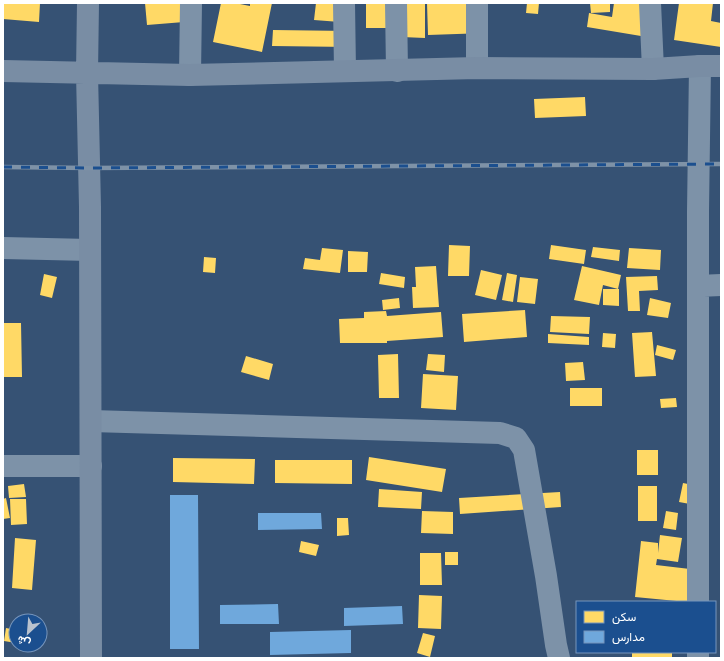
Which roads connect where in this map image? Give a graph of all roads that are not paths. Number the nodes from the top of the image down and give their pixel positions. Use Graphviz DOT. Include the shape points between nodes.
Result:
graph roads {
  1 [pos="88,3"];
  2 [pos="190,3"];
  3 [pos="344,3"];
  4 [pos="396,3"];
  5 [pos="477,3"];
  6 [pos="650,3"];
  7 [pos="711,66"];
  8 [pos="477,68"];
  9 [pos="653,69"];
  10 [pos="3,70"];
  11 [pos="345,71"];
  12 [pos="397,71"];
  13 [pos="87,73"];
  14 [pos="190,75"];
  15 [pos="3,248"];
  16 [pos="90,250"];
  17 [pos="721,285"];
  18 [pos="698,286"];
  19 [pos="91,421"];
  20 [pos="3,466"];
  21 [pos="91,466"];
  22 [pos="698,601"];
  23 [pos="91,658"];
  24 [pos="559,658"];
  1 -- 13 [label="street"];
  2 -- 14 [label="street"];
  3 -- 11 [label="street"];
  4 -- 12 [label="street"];
  5 -- 8 [label="street"];
  6 -- 9 [label="street"];
  7 -- 9 [label="street"];
  7 -- 18 [label="street" via="698,211"];
  8 -- 9 [label="street"];
  8 -- 12 [label="street"];
  10 -- 13 [label="street"];
  11 -- 12 [label="street"];
  11 -- 14 [label="street"];
  13 -- 14 [label="street"];
  13 -- 16 [label="street"];
  15 -- 16 [label="street"];
  16 -- 19 [label="street"];
  17 -- 18 [label="street"];
  18 -- 22 [label="street"];
  19 -- 21 [label="street"];
  19 -- 24 [label="street" via="500,432 516,438 524,450"];
  20 -- 21 [label="street"];
  21 -- 23 [label="street"];
}
